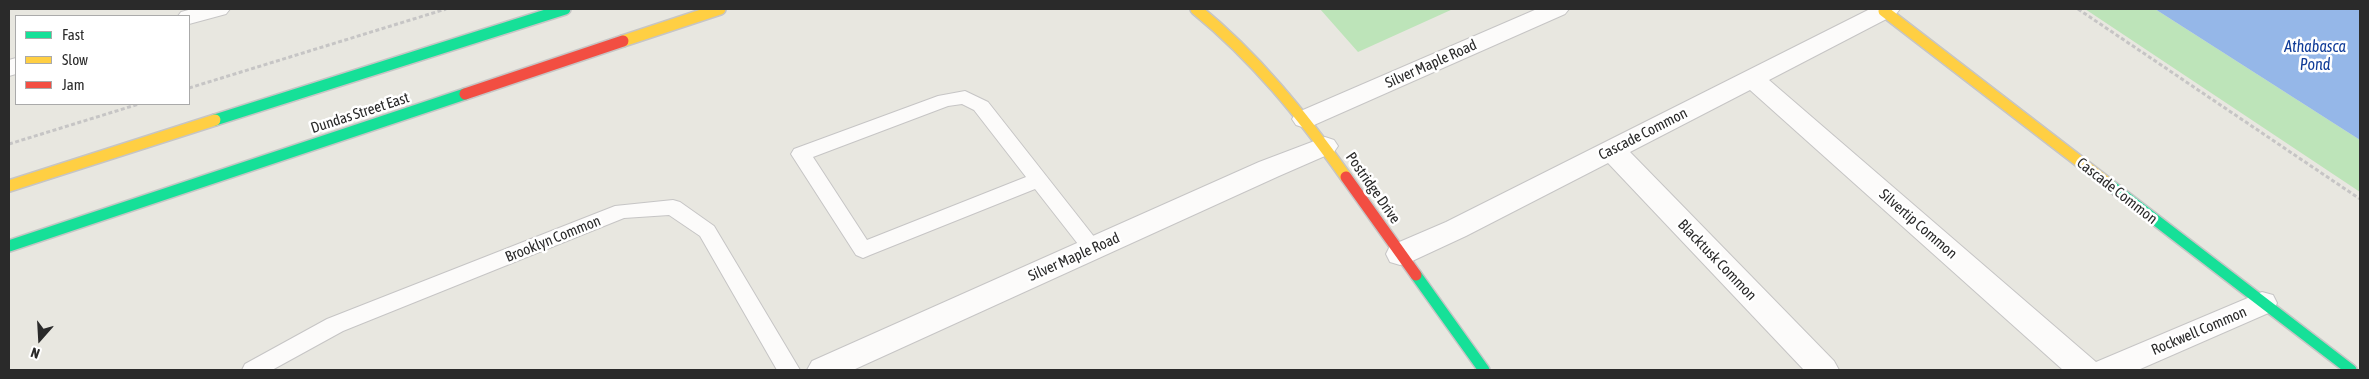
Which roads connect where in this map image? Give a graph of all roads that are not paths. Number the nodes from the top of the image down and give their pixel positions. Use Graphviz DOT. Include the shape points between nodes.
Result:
graph roads {
  1 [pos="218,9"];
  2 [pos="565,9"];
  3 [pos="720,9"];
  4 [pos="1196,9"];
  5 [pos="1557,9"];
  6 [pos="1886,10"];
  7 [pos="190,17"];
  8 [pos="1222,17"];
  9 [pos="1226,32"];
  10 [pos="1753,78"];
  11 [pos="1305,119"];
  12 [pos="1325,146"];
  13 [pos="1611,150"];
  14 [pos="1038,180"];
  15 [pos="9,186"];
  16 [pos="9,246"];
  17 [pos="1092,248"];
  18 [pos="1400,254"];
  19 [pos="2262,303"];
  20 [pos="253,370"];
  21 [pos="789,370"];
  22 [pos="824,370"];
  23 [pos="1484,370"];
  24 [pos="1823,370"];
  25 [pos="2084,370"];
  26 [pos="2108,370"];
  27 [pos="2351,370"];
  1 -- 7 [label="street"];
  2 -- 15 [label="main road"];
  3 -- 16 [label="main road, Dundas Street East"];
  4 -- 9 [label="main road, Postridge Drive"];
  5 -- 11 [label="street, Silver Maple Road"];
  6 -- 10 [label="street, Cascade Common"];
  6 -- 19 [label="main road, Cascade Common"];
  8 -- 9 [label="main road, Postridge Drive"];
  9 -- 11 [label="main road, Postridge Drive"];
  10 -- 13 [label="street, Cascade Common"];
  10 -- 25 [label="street, Silvertip Common"];
  11 -- 12 [label="main road, Postridge Drive"];
  12 -- 17 [label="street, Silver Maple Road"];
  12 -- 18 [label="main road, Postridge Drive"];
  13 -- 18 [label="street, Cascade Common"];
  13 -- 24 [label="street, Blacktusk Common"];
  14 -- 14 [label="lane" via="981,106 965,97 945,100 801,154 863,250"];
  14 -- 17 [label="lane"];
  17 -- 22 [label="street, Silver Maple Road"];
  18 -- 23 [label="main road, Postridge Drive"];
  19 -- 26 [label="street, Rockwell Common"];
  19 -- 27 [label="main road, Cascade Common"];
  20 -- 21 [label="lane, Brooklyn Common" via="335,325 622,211 674,207 707,231"];
}
